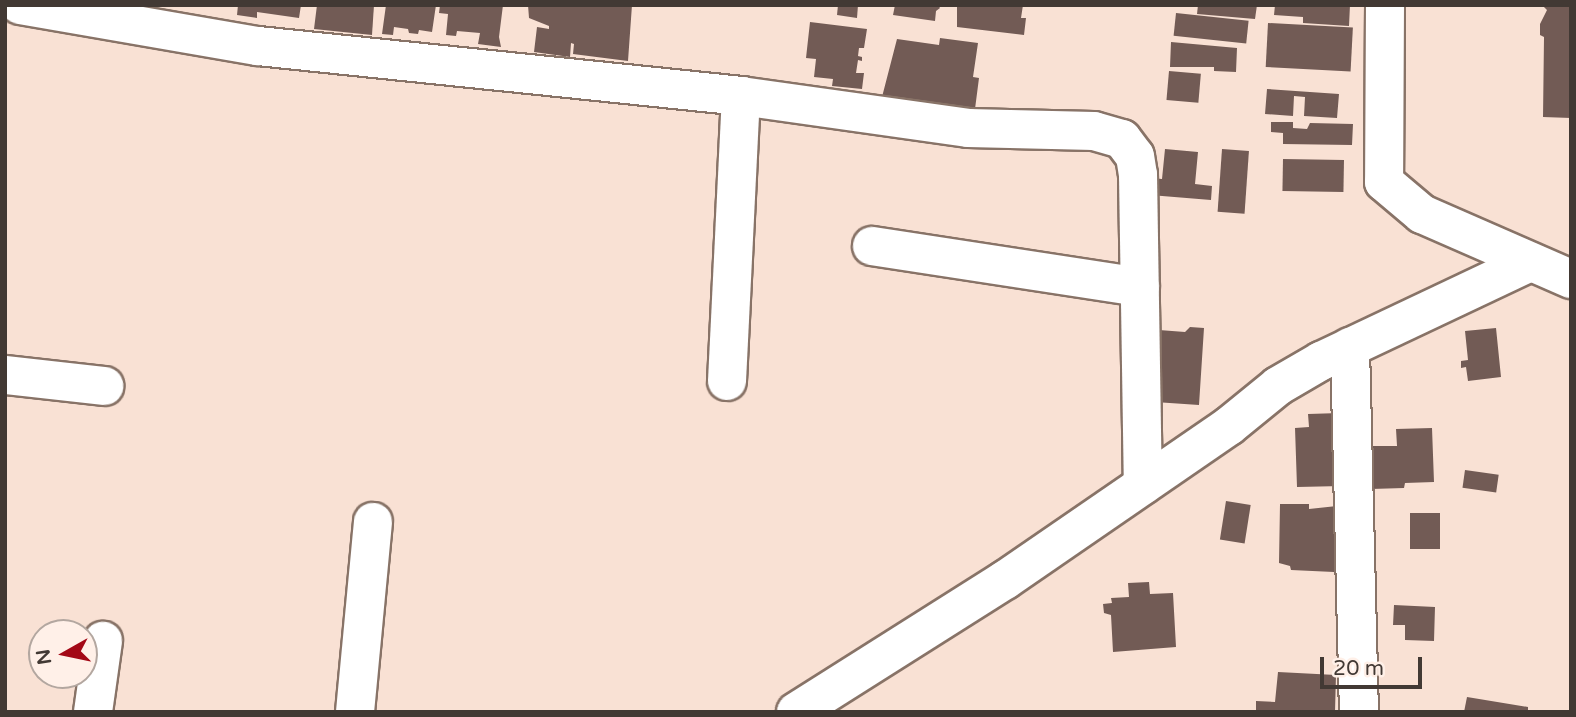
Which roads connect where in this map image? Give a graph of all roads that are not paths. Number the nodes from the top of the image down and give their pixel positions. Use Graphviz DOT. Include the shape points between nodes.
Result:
graph roads {
  1 [pos="20,5"];
  2 [pos="1385,5"];
  3 [pos="741,96"];
  4 [pos="872,246"];
  5 [pos="1530,262"];
  6 [pos="1571,279"];
  7 [pos="1140,287"];
  8 [pos="1350,347"];
  9 [pos="5,375"];
  10 [pos="727,381"];
  11 [pos="104,386"];
  12 [pos="1143,485"];
  13 [pos="373,522"];
  14 [pos="103,640"];
  15 [pos="93,712"];
  16 [pos="355,712"];
  17 [pos="796,712"];
  18 [pos="1359,712"];
  1 -- 3 [label="street" via="258,46"];
  2 -- 5 [label="street" via="1384,182 1422,214"];
  3 -- 7 [label="street" via="968,128 1094,131 1122,139 1135,156 1138,175"];
  3 -- 10 [label="street"];
  4 -- 7 [label="street"];
  5 -- 6 [label="street"];
  5 -- 8 [label="street"];
  7 -- 12 [label="street"];
  8 -- 12 [label="street" via="1279,386"];
  8 -- 18 [label="street"];
  9 -- 11 [label="street"];
  12 -- 17 [label="street" via="1005,580"];
  13 -- 16 [label="street"];
  14 -- 15 [label="street"];
}
